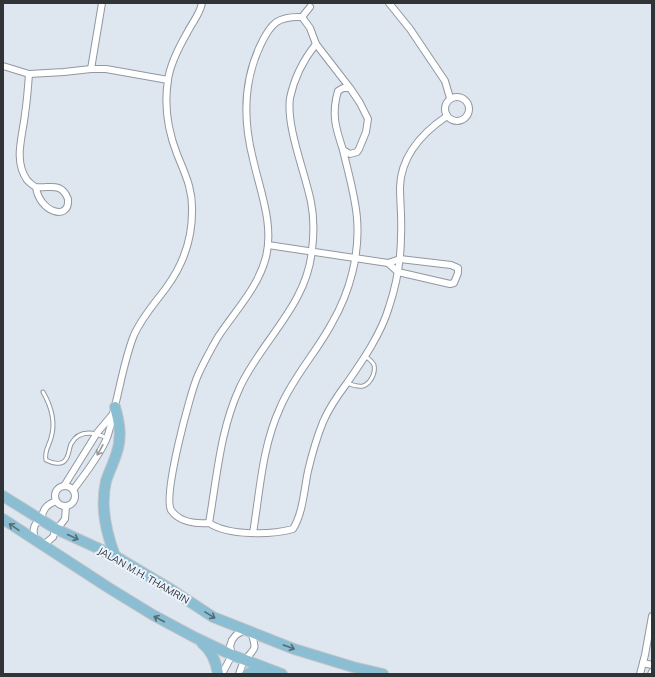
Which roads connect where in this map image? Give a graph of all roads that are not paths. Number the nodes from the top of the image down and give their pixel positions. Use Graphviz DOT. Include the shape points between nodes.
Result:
graph roads {
  1 [pos="102,3"];
  2 [pos="202,3"];
  3 [pos="389,3"];
  4 [pos="310,7"];
  5 [pos="302,17"];
  6 [pos="316,44"];
  7 [pos="3,66"];
  8 [pos="91,69"];
  9 [pos="29,74"];
  10 [pos="168,80"];
  11 [pos="350,88"];
  12 [pos="450,98"];
  13 [pos="447,116"];
  14 [pos="343,150"];
  15 [pos="36,187"];
  16 [pos="268,246"];
  17 [pos="312,251"];
  18 [pos="355,258"];
  19 [pos="400,259"];
  20 [pos="388,263"];
  21 [pos="398,272"];
  22 [pos="365,356"];
  23 [pos="347,383"];
  24 [pos="43,392"];
  25 [pos="114,410"];
  26 [pos="97,433"];
  27 [pos="107,438"];
  28 [pos="78,463"];
  29 [pos="89,469"];
  30 [pos="64,486"];
  31 [pos="72,490"];
  32 [pos="3,496"];
  33 [pos="56,501"];
  34 [pos="66,506"];
  35 [pos="3,519"];
  36 [pos="41,520"];
  37 [pos="210,522"];
  38 [pos="56,529"];
  39 [pos="253,533"];
  40 [pos="38,542"];
  41 [pos="115,556"];
  42 [pos="652,616"];
  43 [pos="248,632"];
  44 [pos="194,637"];
  45 [pos="232,655"];
  46 [pos="245,660"];
  47 [pos="643,663"];
  48 [pos="652,665"];
  49 [pos="278,673"];
  50 [pos="218,674"];
  51 [pos="222,674"];
  52 [pos="239,674"];
  53 [pos="247,674"];
  54 [pos="383,674"];
  55 [pos="640,674"];
  1 -- 8 [label="street"];
  2 -- 10 [label="street" via="170,70"];
  3 -- 12 [label="street" via="410,29 445,82"];
  4 -- 5 [label="street"];
  5 -- 6 [label="street" via="310,28"];
  5 -- 16 [label="street" via="280,19 267,31 255,56 247,89 247,131 268,224"];
  6 -- 11 [label="street"];
  6 -- 17 [label="street" via="305,59 290,99 292,128 311,201"];
  7 -- 9 [label="street"];
  8 -- 9 [label="street"];
  8 -- 10 [label="street" via="125,71"];
  9 -- 15 [label="street" via="20,160 28,182"];
  10 -- 25 [label="street" via="167,110 170,134 186,174 192,200 190,235 179,267 144,315 135,333"];
  11 -- 14 [label="street" via="343,88 338,92 334,114"];
  11 -- 14 [label="street" via="367,116 368,123 357,152 350,154"];
  12 -- 13 [label="street" via="444,106"];
  12 -- 13 [label="street" via="464,99 469,111 460,121"];
  13 -- 19 [label="street" via="423,135 406,161 400,186"];
  14 -- 18 [label="street" via="357,218"];
  15 -- 15 [label="street" via="51,186 63,191 68,199 67,206 58,212 50,210 41,202"];
  16 -- 17 [label="street"];
  16 -- 37 [label="street" via="260,273 249,294 218,337 198,376 182,427 173,472 170,506 181,518 191,522"];
  17 -- 18 [label="street"];
  17 -- 37 [label="street" via="310,268 299,295 246,375 233,405 223,437"];
  18 -- 20 [label="street"];
  18 -- 39 [label="street" via="340,308 285,397 273,425"];
  19 -- 20 [label="street"];
  19 -- 21 [label="street"];
  19 -- 21 [label="street" via="452,265 458,268 458,273 455,282 450,284"];
  20 -- 21 [label="street"];
  21 -- 22 [label="street" via="383,323"];
  22 -- 23 [label="street"];
  22 -- 23 [label="lane" via="374,365 370,381 364,386"];
  23 -- 39 [label="street" via="330,408 317,440 293,529 280,533"];
  24 -- 26 [label="lane" via="51,408 53,420 46,460 51,463 64,461 72,442 77,437 84,433"];
  25 -- 26 [label="street"];
  25 -- 27 [label="street"];
  25 -- 41 [label="main road" via="120,431 119,443 106,482 104,513"];
  26 -- 27 [label="lane"];
  26 -- 28 [label="street"];
  27 -- 29 [label="street, one-way"];
  28 -- 29 [label="street"];
  28 -- 30 [label="street"];
  29 -- 31 [label="street"];
  30 -- 31 [label="street"];
  30 -- 33 [label="street" via="56,491"];
  31 -- 34 [label="street" via="75,498 72,504"];
  32 -- 36 [label="main road, JALAN M.H. THAMRIN"];
  33 -- 34 [label="street"];
  33 -- 36 [label="street" via="44,508"];
  34 -- 38 [label="street" via="65,519"];
  40 -- 35 [label="main road, one-way"];
  36 -- 38 [label="main road, JALAN M.H. THAMRIN"];
  36 -- 40 [label="street" via="34,526"];
  37 -- 39 [label="street" via="226,530"];
  38 -- 40 [label="street" via="50,541"];
  38 -- 41 [label="main road, JALAN M.H. THAMRIN, one-way"];
  44 -- 40 [label="main road, one-way" via="115,592"];
  41 -- 43 [label="main road, JALAN M.H. THAMRIN, one-way" via="213,617"];
  42 -- 47 [label="street"];
  43 -- 45 [label="street" via="236,635 232,640"];
  43 -- 46 [label="street" via="255,645 253,652"];
  43 -- 54 [label="main road, JALAN M.H. THAMRIN, one-way" via="294,649"];
  44 -- 45 [label="main road"];
  44 -- 50 [label="main road" via="211,652"];
  45 -- 46 [label="main road"];
  45 -- 51 [label="street"];
  46 -- 49 [label="main road"];
  46 -- 52 [label="street"];
  47 -- 48 [label="street"];
  47 -- 55 [label="street"];
  49 -- 53 [label="main road" via="261,670"];
}
